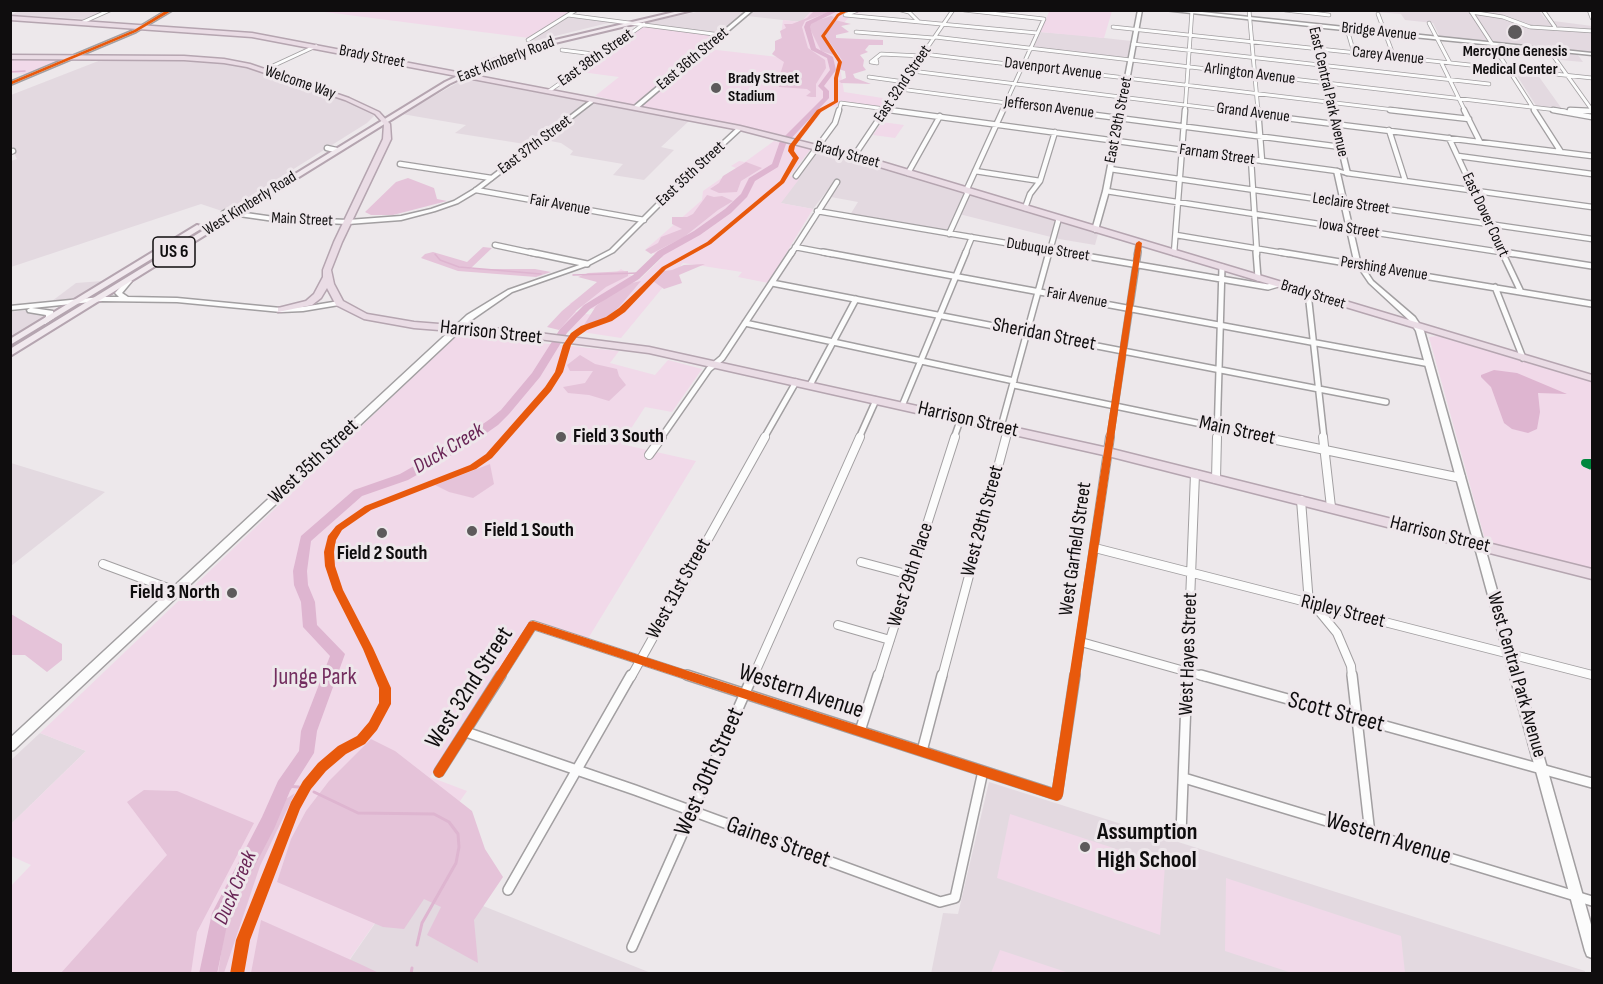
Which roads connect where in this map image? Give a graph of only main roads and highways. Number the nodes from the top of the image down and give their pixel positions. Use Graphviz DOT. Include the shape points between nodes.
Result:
graph roads {
  1 [pos="674,10"];
  2 [pos="691,10"];
  3 [pos="10,18"];
  4 [pos="10,57"];
  5 [pos="455,73"];
  6 [pos="463,75"];
  7 [pos="382,118"];
  8 [pos="327,148"];
  9 [pos="336,150"];
  10 [pos="328,277"];
  11 [pos="87,302"];
  12 [pos="281,310"];
  13 [pos="10,343"];
  14 [pos="10,353"];
  15 [pos="1593,378"];
  16 [pos="1593,574"];
  1 -- 5 [label="main road, East Kimberly Road / US 6" via="526,45"];
  2 -- 6 [label="main road, East Kimberly Road / US 6" via="536,46"];
  3 -- 5 [label="highway, Brady Street" via="240,33"];
  4 -- 7 [label="highway, Welcome Way" via="197,58 235,63 357,103"];
  5 -- 6 [label="highway, Brady Street"];
  5 -- 7 [label="main road, East Kimberly Road / US 6"];
  6 -- 7 [label="main road, East Kimberly Road / US 6"];
  6 -- 15 [label="highway, Brady Street" via="740,128 854,156"];
  7 -- 8 [label="main road, East Kimberly Road / US 6"];
  7 -- 9 [label="main road, East Kimberly Road / US 6"];
  7 -- 10 [label="highway" via="389,128 387,139 331,259"];
  8 -- 11 [label="main road, West Kimberly Road / US 6"];
  9 -- 11 [label="main road, West Kimberly Road / US 6" via="101,299"];
  10 -- 12 [label="highway" via="318,296 309,303"];
  10 -- 16 [label="highway, Harrison Street" via="339,303 378,320 649,350 1108,452"];
  11 -- 13 [label="main road, West Kimberly Road / US 6" via="74,305"];
  11 -- 14 [label="main road, West Kimberly Road / US 6"];
}
